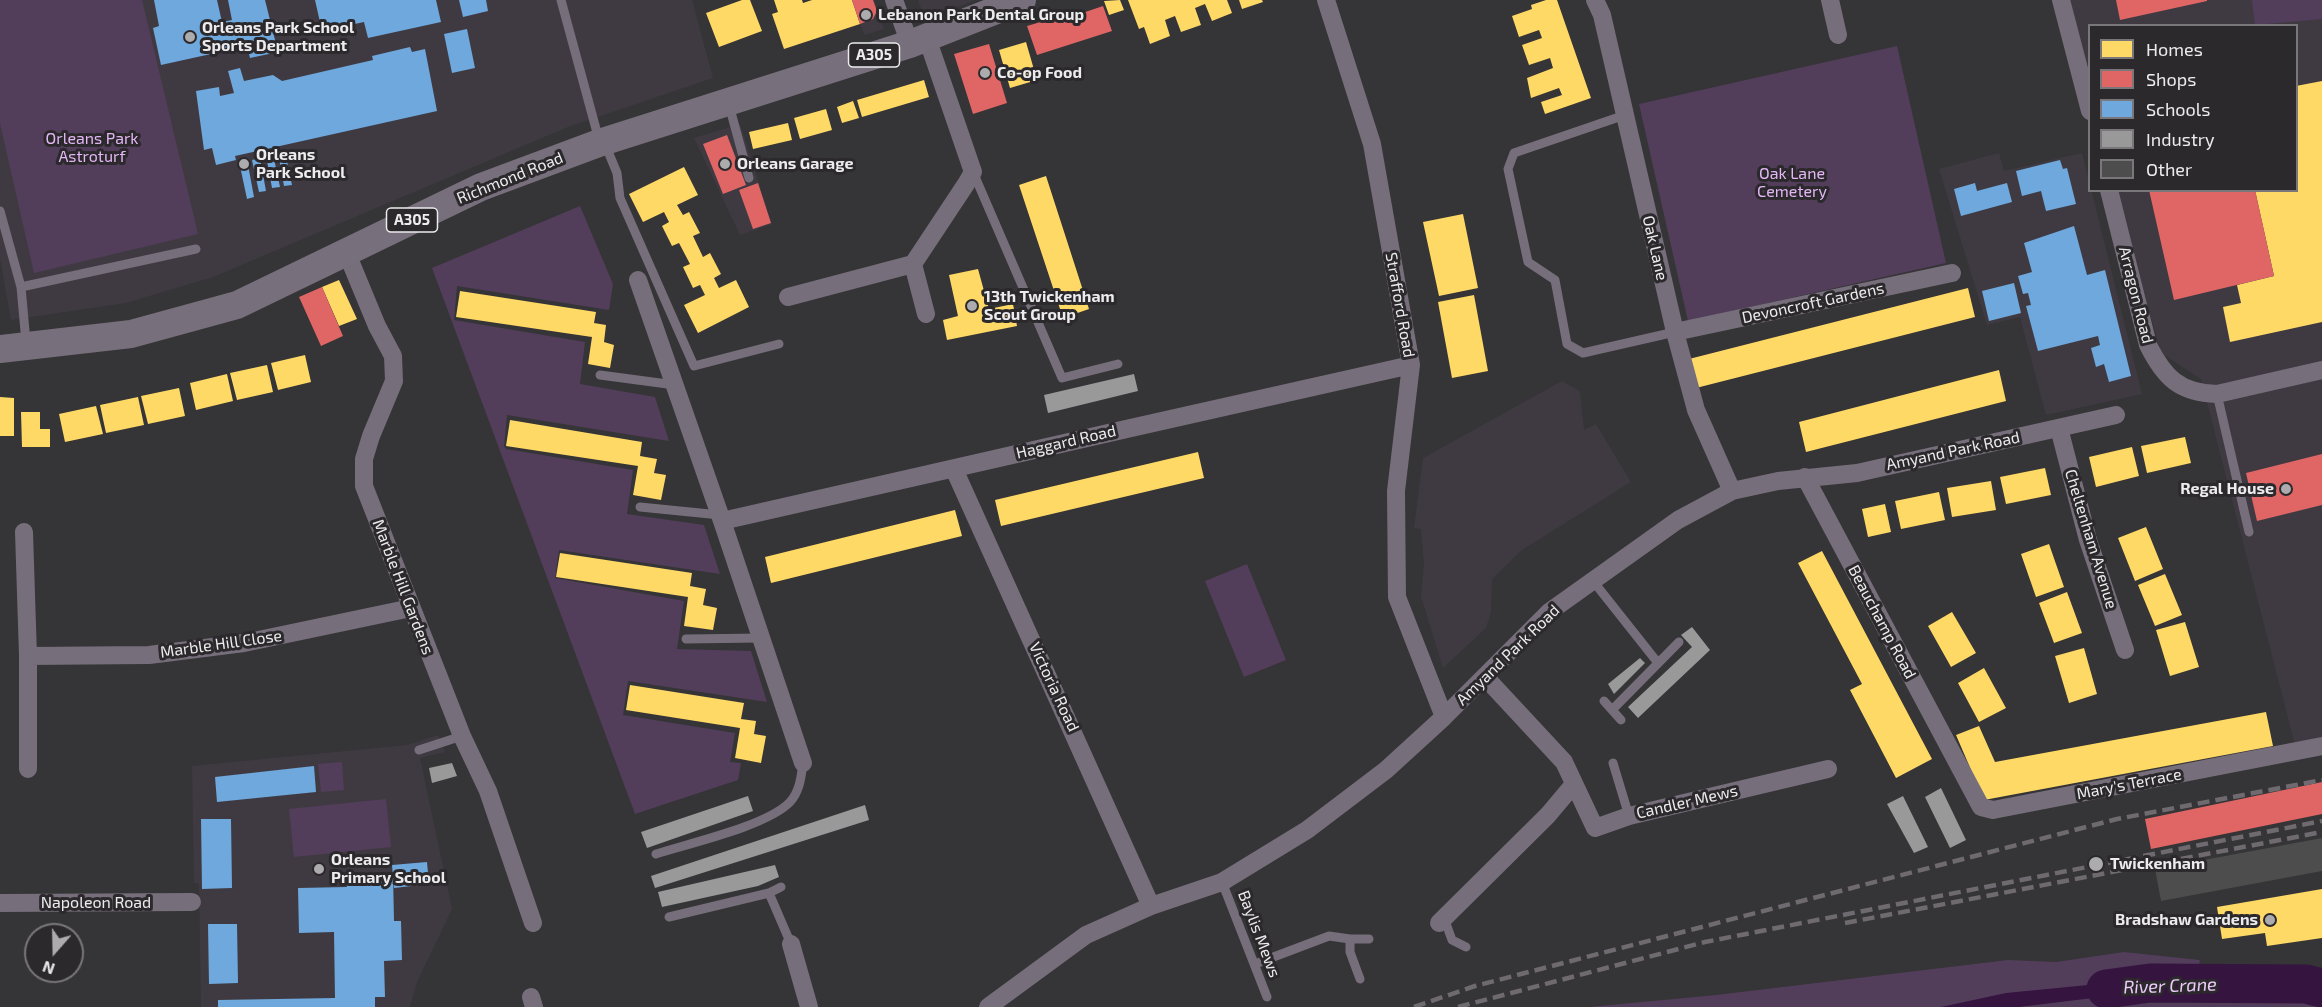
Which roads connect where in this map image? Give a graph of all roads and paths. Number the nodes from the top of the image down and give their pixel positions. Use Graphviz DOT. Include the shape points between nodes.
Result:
graph roads {
  1 [pos="561,0"];
  2 [pos="894,0"];
  3 [pos="1022,0"];
  4 [pos="1326,0"];
  5 [pos="1596,0"];
  6 [pos="1830,0"];
  7 [pos="2061,0"];
  8 [pos="1838,34"];
  9 [pos="918,41"];
  10 [pos="2083,58"];
  11 [pos="2088,96"];
  12 [pos="728,102"];
  13 [pos="1625,115"];
  14 [pos="602,142"];
  15 [pos="973,171"];
  16 [pos="749,178"];
  17 [pos="2110,192"];
  18 [pos="0,211"];
  19 [pos="196,249"];
  20 [pos="346,251"];
  21 [pos="913,264"];
  22 [pos="1952,273"];
  23 [pos="638,280"];
  24 [pos="21,287"];
  25 [pos="788,297"];
  26 [pos="926,314"];
  27 [pos="1675,333"];
  28 [pos="779,344"];
  29 [pos="13,348"];
  30 [pos="1118,363"];
  31 [pos="1411,365"];
  32 [pos="2322,370"];
  33 [pos="600,375"];
  34 [pos="675,385"];
  35 [pos="2217,394"];
  36 [pos="2116,415"];
  37 [pos="2059,428"];
  38 [pos="954,469"];
  39 [pos="1805,477"];
  40 [pos="1732,491"];
  41 [pos="640,507"];
  42 [pos="721,518"];
  43 [pos="24,532"];
  44 [pos="2249,532"];
  45 [pos="1593,581"];
  46 [pos="411,608"];
  47 [pos="761,638"];
  48 [pos="686,639"];
  49 [pos="1679,642"];
  50 [pos="2125,650"];
  51 [pos="28,656"];
  52 [pos="1658,663"];
  53 [pos="1485,677"];
  54 [pos="1604,701"];
  55 [pos="1612,710"];
  56 [pos="1443,717"];
  57 [pos="1621,720"];
  58 [pos="462,736"];
  59 [pos="2322,746"];
  60 [pos="419,750"];
  61 [pos="803,763"];
  62 [pos="1613,764"];
  63 [pos="1960,768"];
  64 [pos="28,769"];
  65 [pos="1828,769"];
  66 [pos="1574,784"];
  67 [pos="1629,816"];
  68 [pos="656,854"];
  69 [pos="1222,882"];
  70 [pos="781,887"];
  71 [pos="769,893"];
  72 [pos="192,902"];
  73 [pos="0,903"];
  74 [pos="1151,906"];
  75 [pos="669,917"];
  76 [pos="1441,921"];
  77 [pos="533,923"];
  78 [pos="1350,939"];
  79 [pos="1369,939"];
  80 [pos="791,944"];
  81 [pos="1466,947"];
  82 [pos="1255,964"];
  83 [pos="1360,978"];
  84 [pos="1267,998"];
  85 [pos="809,1007"];
  86 [pos="988,1007"];
  1 -- 14 [label="lane"];
  2 -- 9 [label="street"];
  3 -- 9 [label="main road, Richmond Road / A305"];
  4 -- 31 [label="street, Strafford Road" via="1372,144"];
  5 -- 13 [label="street, Oak Lane"];
  6 -- 8 [label="street"];
  7 -- 10 [label="street"];
  9 -- 12 [label="main road, Richmond Road / A305"];
  9 -- 15 [label="street"];
  10 -- 11 [label="street"];
  12 -- 14 [label="main road, Richmond Road / A305"];
  12 -- 16 [label="lane"];
  13 -- 27 [label="street, Oak Lane"];
  13 -- 27 [label="lane" via="1514,153 1508,169 1528,262 1555,280 1567,344 1583,354"];
  14 -- 20 [label="main road, Richmond Road / A305" via="481,187"];
  14 -- 28 [label="lane" via="617,174 620,198 694,366"];
  15 -- 21 [label="street"];
  15 -- 30 [label="lane" via="1062,378"];
  17 -- 35 [label="street, Arragon Road" via="2148,345 2160,369 2185,388 2200,394"];
  18 -- 24 [label="lane"];
  19 -- 24 [label="lane"];
  20 -- 29 [label="main road, Richmond Road / A305" via="237,305 131,334"];
  20 -- 46 [label="street, Marble Hill Gardens" via="393,356 394,381 370,436 364,459 364,486"];
  21 -- 25 [label="street"];
  21 -- 26 [label="street"];
  22 -- 27 [label="street, Devoncroft Gardens"];
  23 -- 34 [label="street"];
  24 -- 29 [label="lane"];
  27 -- 40 [label="street, Oak Lane" via="1696,410"];
  31 -- 38 [label="street, Haggard Road" via="1049,444"];
  31 -- 56 [label="street, Strafford Road" via="1396,491 1397,597"];
  32 -- 35 [label="street, Arragon Road"];
  33 -- 34 [label="lane"];
  34 -- 42 [label="street"];
  35 -- 44 [label="lane"];
  36 -- 37 [label="street, Amyand Park Road"];
  37 -- 39 [label="street, Amyand Park Road" via="1857,472"];
  37 -- 50 [label="street, Cheltenham Avenue" via="2088,540"];
  38 -- 42 [label="street, Haggard Road"];
  38 -- 74 [label="street, Victoria Road"];
  39 -- 40 [label="street, Amyand Park Road"];
  39 -- 63 [label="street, Beauchamp Road"];
  40 -- 45 [label="street, Amyand Park Road" via="1678,520"];
  41 -- 42 [label="lane"];
  42 -- 47 [label="street"];
  43 -- 51 [label="street"];
  45 -- 52 [label="lane"];
  45 -- 53 [label="street, Amyand Park Road" via="1549,612"];
  46 -- 51 [label="street, Marble Hill Close" via="254,641 149,655"];
  46 -- 58 [label="street, Marble Hill Gardens"];
  47 -- 48 [label="lane"];
  47 -- 61 [label="street"];
  49 -- 52 [label="lane"];
  51 -- 64 [label="street"];
  52 -- 55 [label="lane"];
  53 -- 56 [label="street, Amyand Park Road"];
  53 -- 66 [label="street, Candler Mews" via="1564,762"];
  54 -- 55 [label="lane"];
  55 -- 57 [label="lane"];
  56 -- 69 [label="street, Amyand Park Road" via="1386,770 1307,830"];
  58 -- 60 [label="lane"];
  58 -- 77 [label="street, Marble Hill Gardens" via="488,791"];
  59 -- 63 [label="street, Mary's Terrace" via="1993,810 1981,807"];
  61 -- 68 [label="lane" via="800,784 790,801 770,816"];
  62 -- 67 [label="lane"];
  65 -- 67 [label="street, Candler Mews"];
  66 -- 67 [label="street, Candler Mews" via="1594,828"];
  66 -- 76 [label="street"];
  69 -- 74 [label="street, Amyand Park Road"];
  69 -- 82 [label="lane, Baylis Mews"];
  70 -- 71 [label="lane"];
  71 -- 75 [label="lane"];
  71 -- 80 [label="lane"];
  72 -- 73 [label="street, Napoleon Road"];
  74 -- 86 [label="street, Amyand Park Road" via="1086,935"];
  76 -- 81 [label="lane" via="1452,940"];
  78 -- 79 [label="lane"];
  78 -- 82 [label="lane" via="1329,936"];
  78 -- 83 [label="lane" via="1350,952"];
  80 -- 85 [label="street"];
  82 -- 84 [label="lane, Baylis Mews"];
}
